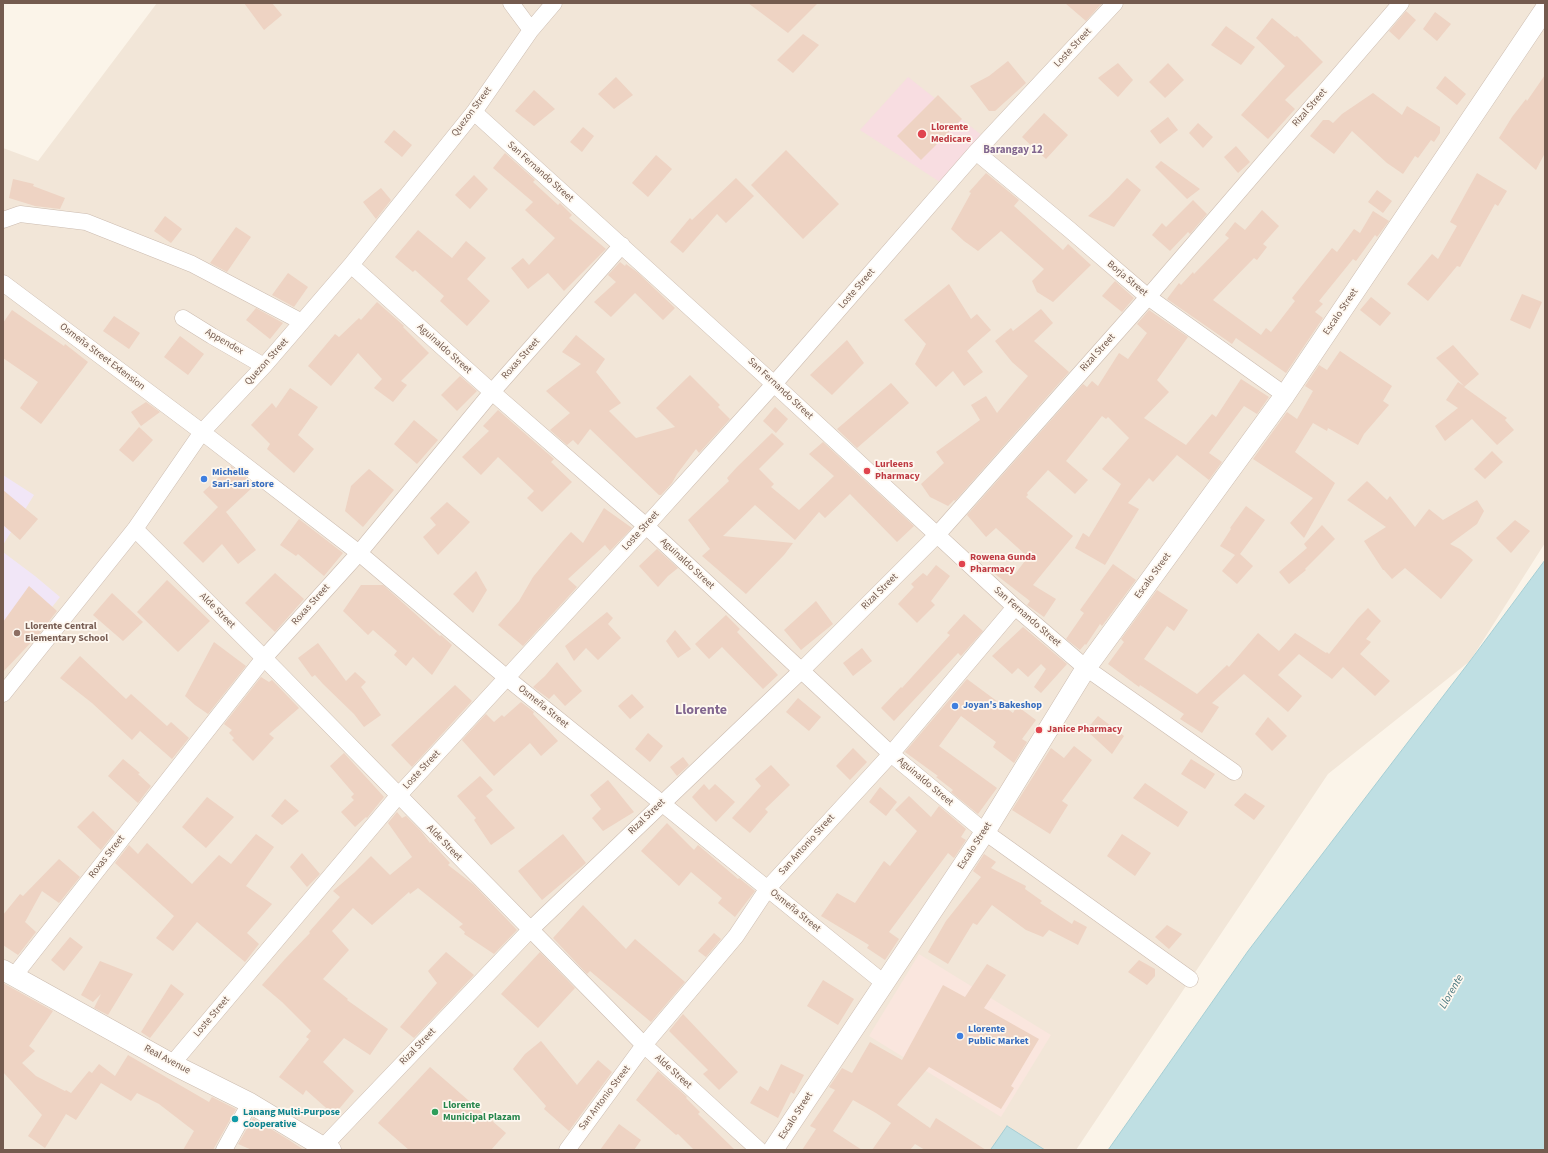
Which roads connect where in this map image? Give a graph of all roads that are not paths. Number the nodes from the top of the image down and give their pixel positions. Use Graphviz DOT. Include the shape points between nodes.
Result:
graph roads {
  1 [pos="512,3"];
  2 [pos="554,3"];
  3 [pos="1115,3"];
  4 [pos="1401,3"];
  5 [pos="1545,9"];
  6 [pos="531,30"];
  7 [pos="474,112"];
  8 [pos="976,152"];
  9 [pos="3,220"];
  10 [pos="622,245"];
  11 [pos="351,266"];
  12 [pos="3,283"];
  13 [pos="1148,297"];
  14 [pos="183,318"];
  15 [pos="302,322"];
  16 [pos="264,366"];
  17 [pos="774,384"];
  18 [pos="492,392"];
  19 [pos="1285,395"];
  20 [pos="202,432"];
  21 [pos="646,526"];
  22 [pos="135,529"];
  23 [pos="937,535"];
  24 [pos="359,553"];
  25 [pos="1015,607"];
  26 [pos="264,658"];
  27 [pos="1086,668"];
  28 [pos="801,671"];
  29 [pos="507,678"];
  30 [pos="3,694"];
  31 [pos="891,754"];
  32 [pos="1234,772"];
  33 [pos="398,796"];
  34 [pos="661,804"];
  35 [pos="985,832"];
  36 [pos="768,888"];
  37 [pos="530,930"];
  38 [pos="8,973"];
  39 [pos="1190,979"];
  40 [pos="884,983"];
  41 [pos="644,1045"];
  42 [pos="172,1064"];
  43 [pos="250,1103"];
  44 [pos="327,1148"];
  45 [pos="224,1150"];
  46 [pos="567,1150"];
  47 [pos="760,1150"];
  48 [pos="774,1150"];
  1 -- 6 [label="street"];
  2 -- 6 [label="street, Quezon Street"];
  3 -- 8 [label="street, Loste Street"];
  4 -- 13 [label="street, Rizal Street"];
  5 -- 19 [label="street, Escalo Street"];
  6 -- 7 [label="street, Quezon Street"];
  7 -- 10 [label="street, San Fernando Street"];
  7 -- 11 [label="street, Quezon Street"];
  8 -- 13 [label="street, Borja Street"];
  8 -- 17 [label="street, Loste Street"];
  9 -- 15 [label="street" via="20,214 86,222 192,264"];
  10 -- 17 [label="street, San Fernando Street"];
  10 -- 18 [label="street, Roxas Street"];
  11 -- 15 [label="street, Quezon Street"];
  11 -- 18 [label="street, Aguinaldo Street"];
  12 -- 20 [label="street, Osmeña Street Extension"];
  13 -- 19 [label="street, Borja Street"];
  13 -- 23 [label="street, Rizal Street"];
  14 -- 16 [label="street, Appendex"];
  15 -- 16 [label="street, Quezon Street"];
  16 -- 20 [label="street, Quezon Street"];
  17 -- 21 [label="street, Loste Street"];
  17 -- 23 [label="street, San Fernando Street"];
  18 -- 21 [label="street, Aguinaldo Street"];
  18 -- 24 [label="street, Roxas Street"];
  19 -- 27 [label="street, Escalo Street"];
  20 -- 22 [label="street, Quezon Street"];
  20 -- 24 [label="street, Osmeña Street"];
  21 -- 28 [label="street, Aguinaldo Street"];
  21 -- 29 [label="street, Loste Street"];
  22 -- 26 [label="street, Alde Street"];
  22 -- 30 [label="street, Quezon Street"];
  23 -- 25 [label="street, San Fernando Street"];
  23 -- 28 [label="street, Rizal Street"];
  24 -- 26 [label="street, Roxas Street"];
  24 -- 29 [label="street, Osmeña Street"];
  25 -- 27 [label="street, San Fernando Street"];
  25 -- 31 [label="street, San Antonio Street"];
  26 -- 33 [label="street, Alde Street"];
  26 -- 38 [label="street, Roxas Street"];
  27 -- 32 [label="street, San Fernando Street"];
  27 -- 35 [label="street, Escalo Street"];
  28 -- 31 [label="street, Aguinaldo Street"];
  28 -- 34 [label="street, Rizal Street"];
  29 -- 33 [label="street, Loste Street"];
  29 -- 34 [label="street, Osmeña Street"];
  31 -- 35 [label="street, Aguinaldo Street"];
  31 -- 36 [label="street, San Antonio Street"];
  33 -- 37 [label="street, Alde Street"];
  33 -- 42 [label="street, Loste Street"];
  34 -- 36 [label="street, Osmeña Street"];
  34 -- 37 [label="street, Rizal Street"];
  35 -- 39 [label="street, Aguinaldo Street"];
  35 -- 40 [label="street, Escalo Street"];
  36 -- 40 [label="street, Osmeña Street"];
  36 -- 41 [label="street, San Antonio Street" via="736,936"];
  37 -- 41 [label="street, Alde Street"];
  37 -- 44 [label="street, Rizal Street"];
  38 -- 42 [label="street, Real Avenue"];
  40 -- 48 [label="street, Escalo Street"];
  41 -- 46 [label="street, San Antonio Street"];
  41 -- 47 [label="street, Alde Street"];
  42 -- 43 [label="street, Real Avenue"];
  43 -- 44 [label="street, Real Avenue"];
  43 -- 45 [label="street"];
}
